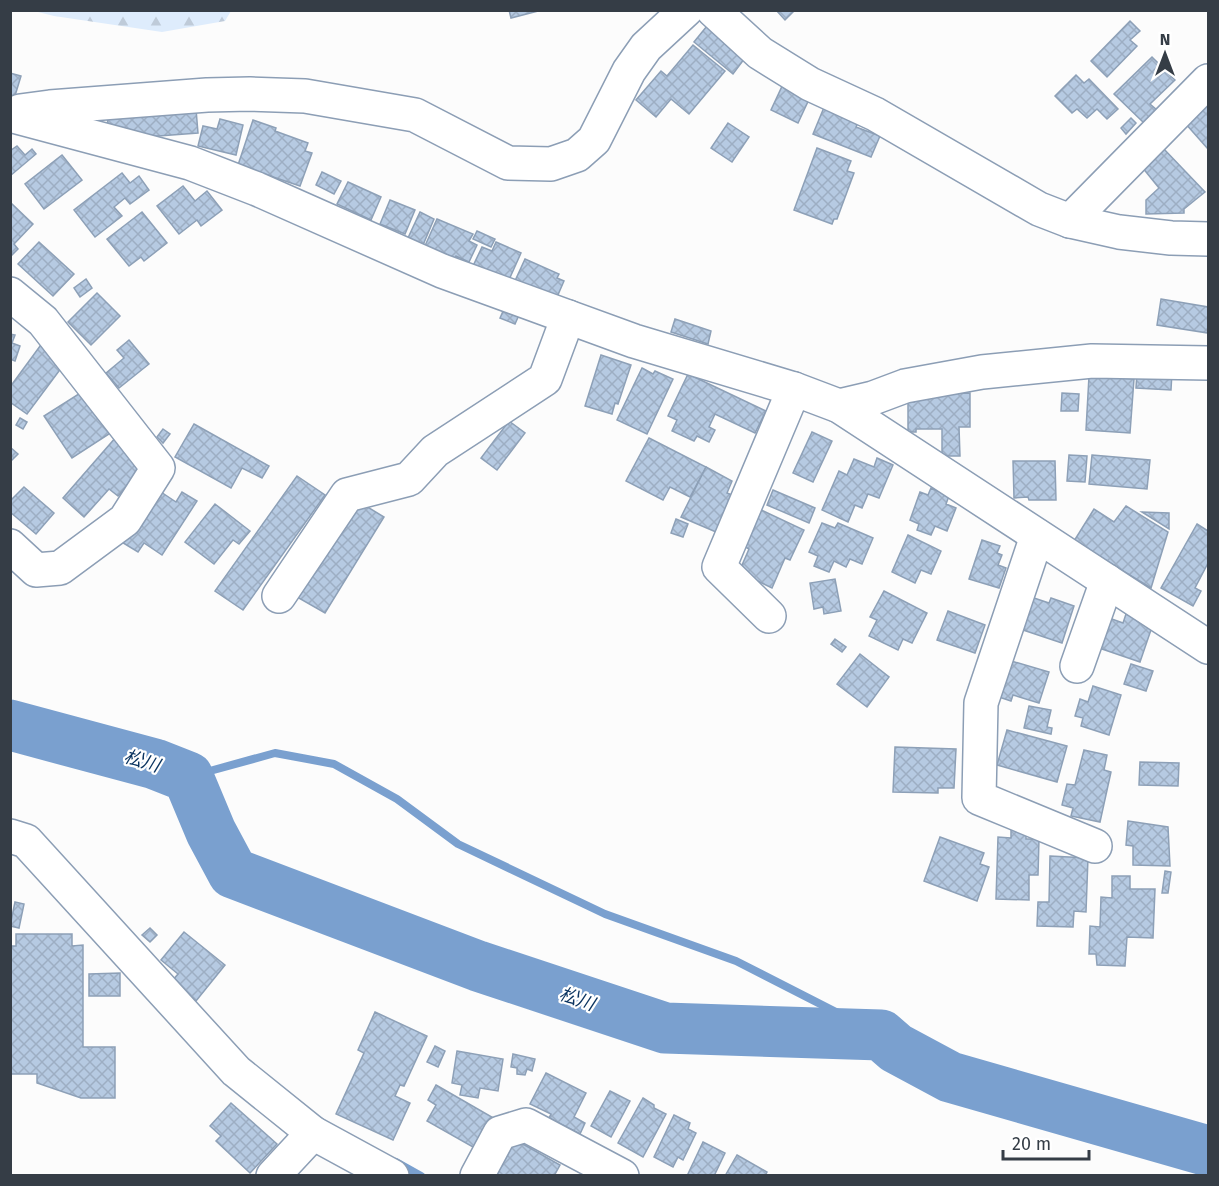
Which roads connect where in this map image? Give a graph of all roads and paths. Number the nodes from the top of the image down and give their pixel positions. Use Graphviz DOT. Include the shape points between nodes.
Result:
graph roads {
  1 [pos="686,10"];
  2 [pos="713,10"];
  3 [pos="1209,81"];
  4 [pos="10,114"];
  5 [pos="1071,221"];
  6 [pos="1209,239"];
  7 [pos="10,294"];
  8 [pos="568,317"];
  9 [pos="1209,363"];
  10 [pos="794,389"];
  11 [pos="839,406"];
  12 [pos="1037,536"];
  13 [pos="10,546"];
  14 [pos="1107,581"];
  15 [pos="279,596"];
  16 [pos="769,616"];
  17 [pos="1209,646"];
  18 [pos="1077,666"];
  19 [pos="10,836"];
  20 [pos="1095,846"];
  21 [pos="313,1133"];
  22 [pos="273,1176"];
  23 [pos="392,1176"];
  24 [pos="477,1176"];
  25 [pos="622,1176"];
  1 -- 4 [label="street" via="646,47 629,70 594,140 577,155 551,165 508,163 415,115 305,96 196,95"];
  2 -- 5 [label="street" via="760,53 810,84 875,114 1040,209"];
  3 -- 5 [label="street"];
  4 -- 8 [label="street" via="190,163 442,271"];
  5 -- 6 [label="street" via="1119,232"];
  7 -- 13 [label="street" via="42,321 158,468 125,520 60,568 36,570"];
  8 -- 10 [label="street"];
  8 -- 15 [label="street" via="545,379 435,451 409,479 346,495"];
  9 -- 11 [label="street" via="1092,361 982,372 905,386"];
  10 -- 11 [label="street"];
  10 -- 16 [label="street" via="719,567"];
  11 -- 12 [label="street"];
  12 -- 14 [label="street"];
  12 -- 20 [label="street" via="981,703 979,798"];
  14 -- 17 [label="street"];
  14 -- 18 [label="street"];
  19 -- 21 [label="street" via="26,841 236,1071"];
  21 -- 22 [label="street"];
  21 -- 23 [label="street"];
  24 -- 25 [label="street" via="500,1132 526,1125"];
}
